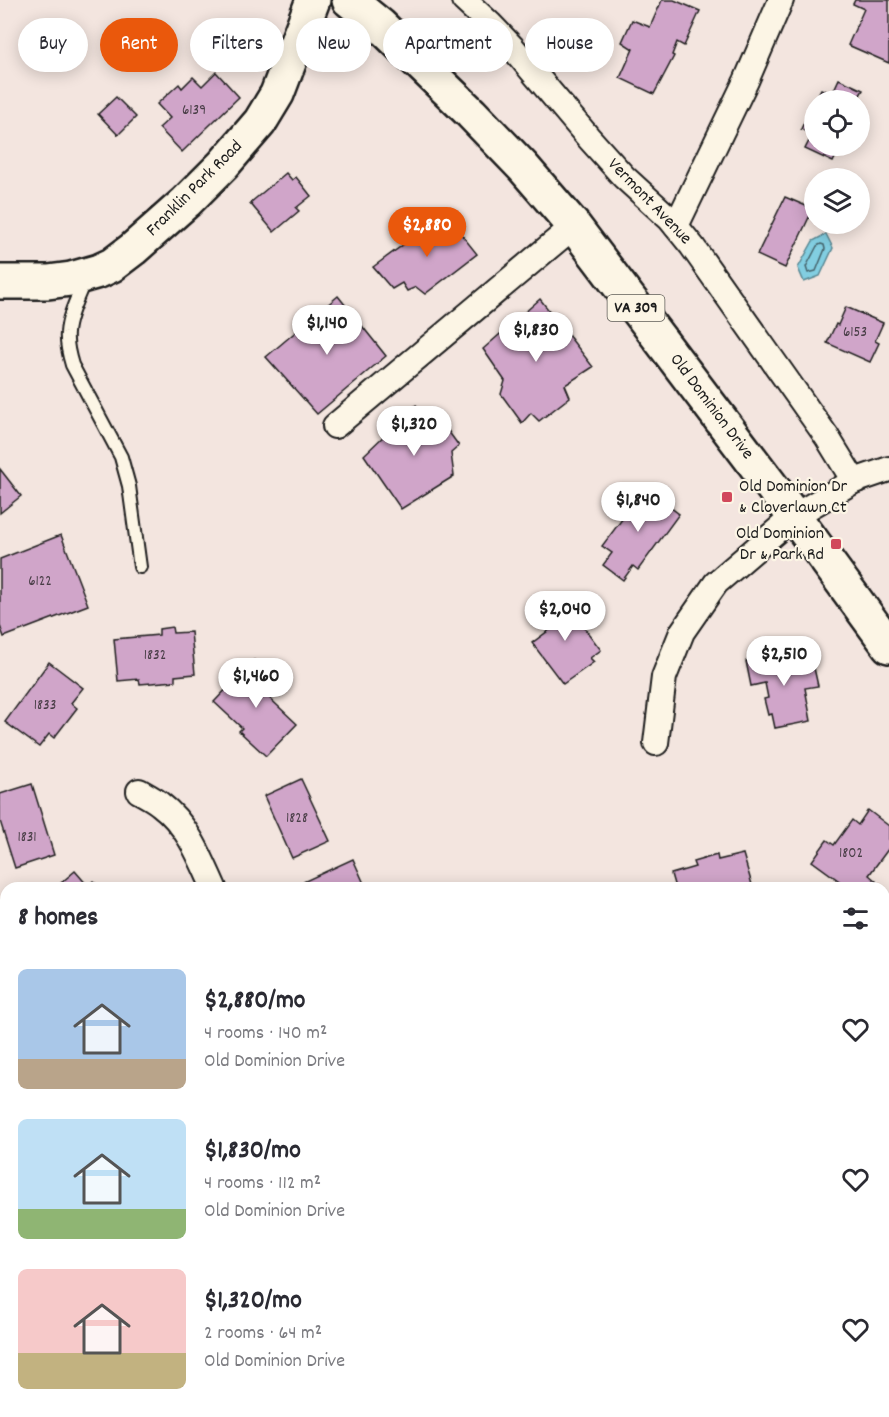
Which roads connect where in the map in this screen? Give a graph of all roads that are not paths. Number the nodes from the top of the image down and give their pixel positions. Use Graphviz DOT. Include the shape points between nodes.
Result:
graph roads {
  1 [pos="313,0"];
  2 [pos="349,0"];
  3 [pos="464,0"];
  4 [pos="781,0"];
  5 [pos="574,226"];
  6 [pos="676,226"];
  7 [pos="86,275"];
  8 [pos="0,282"];
  9 [pos="335,426"];
  10 [pos="889,469"];
  11 [pos="854,481"];
  12 [pos="794,516"];
  13 [pos="140,567"];
  14 [pos="889,646"];
  15 [pos="656,744"];
  16 [pos="139,791"];
  17 [pos="211,882"];
  1 -- 7 [label="main road, Franklin Park Road" via="277,94 260,123 186,202 133,249 112,265"];
  2 -- 5 [label="main road, Old Dominion Drive / VA 309" via="471,113"];
  3 -- 6 [label="street, Vermont Avenue" via="512,47 624,177"];
  4 -- 6 [label="street"];
  5 -- 9 [label="street"];
  5 -- 12 [label="main road, Old Dominion Drive / VA 309"];
  6 -- 11 [label="street, Vermont Avenue"];
  7 -- 8 [label="main road, Franklin Park Road" via="48,282"];
  7 -- 13 [label="lane" via="67,332 68,352 121,457"];
  10 -- 11 [label="street"];
  11 -- 12 [label="street"];
  12 -- 14 [label="main road, Old Dominion Drive / VA 309"];
  12 -- 15 [label="street" via="716,583 682,632 664,677"];
  16 -- 17 [label="street" via="180,823"];
}
